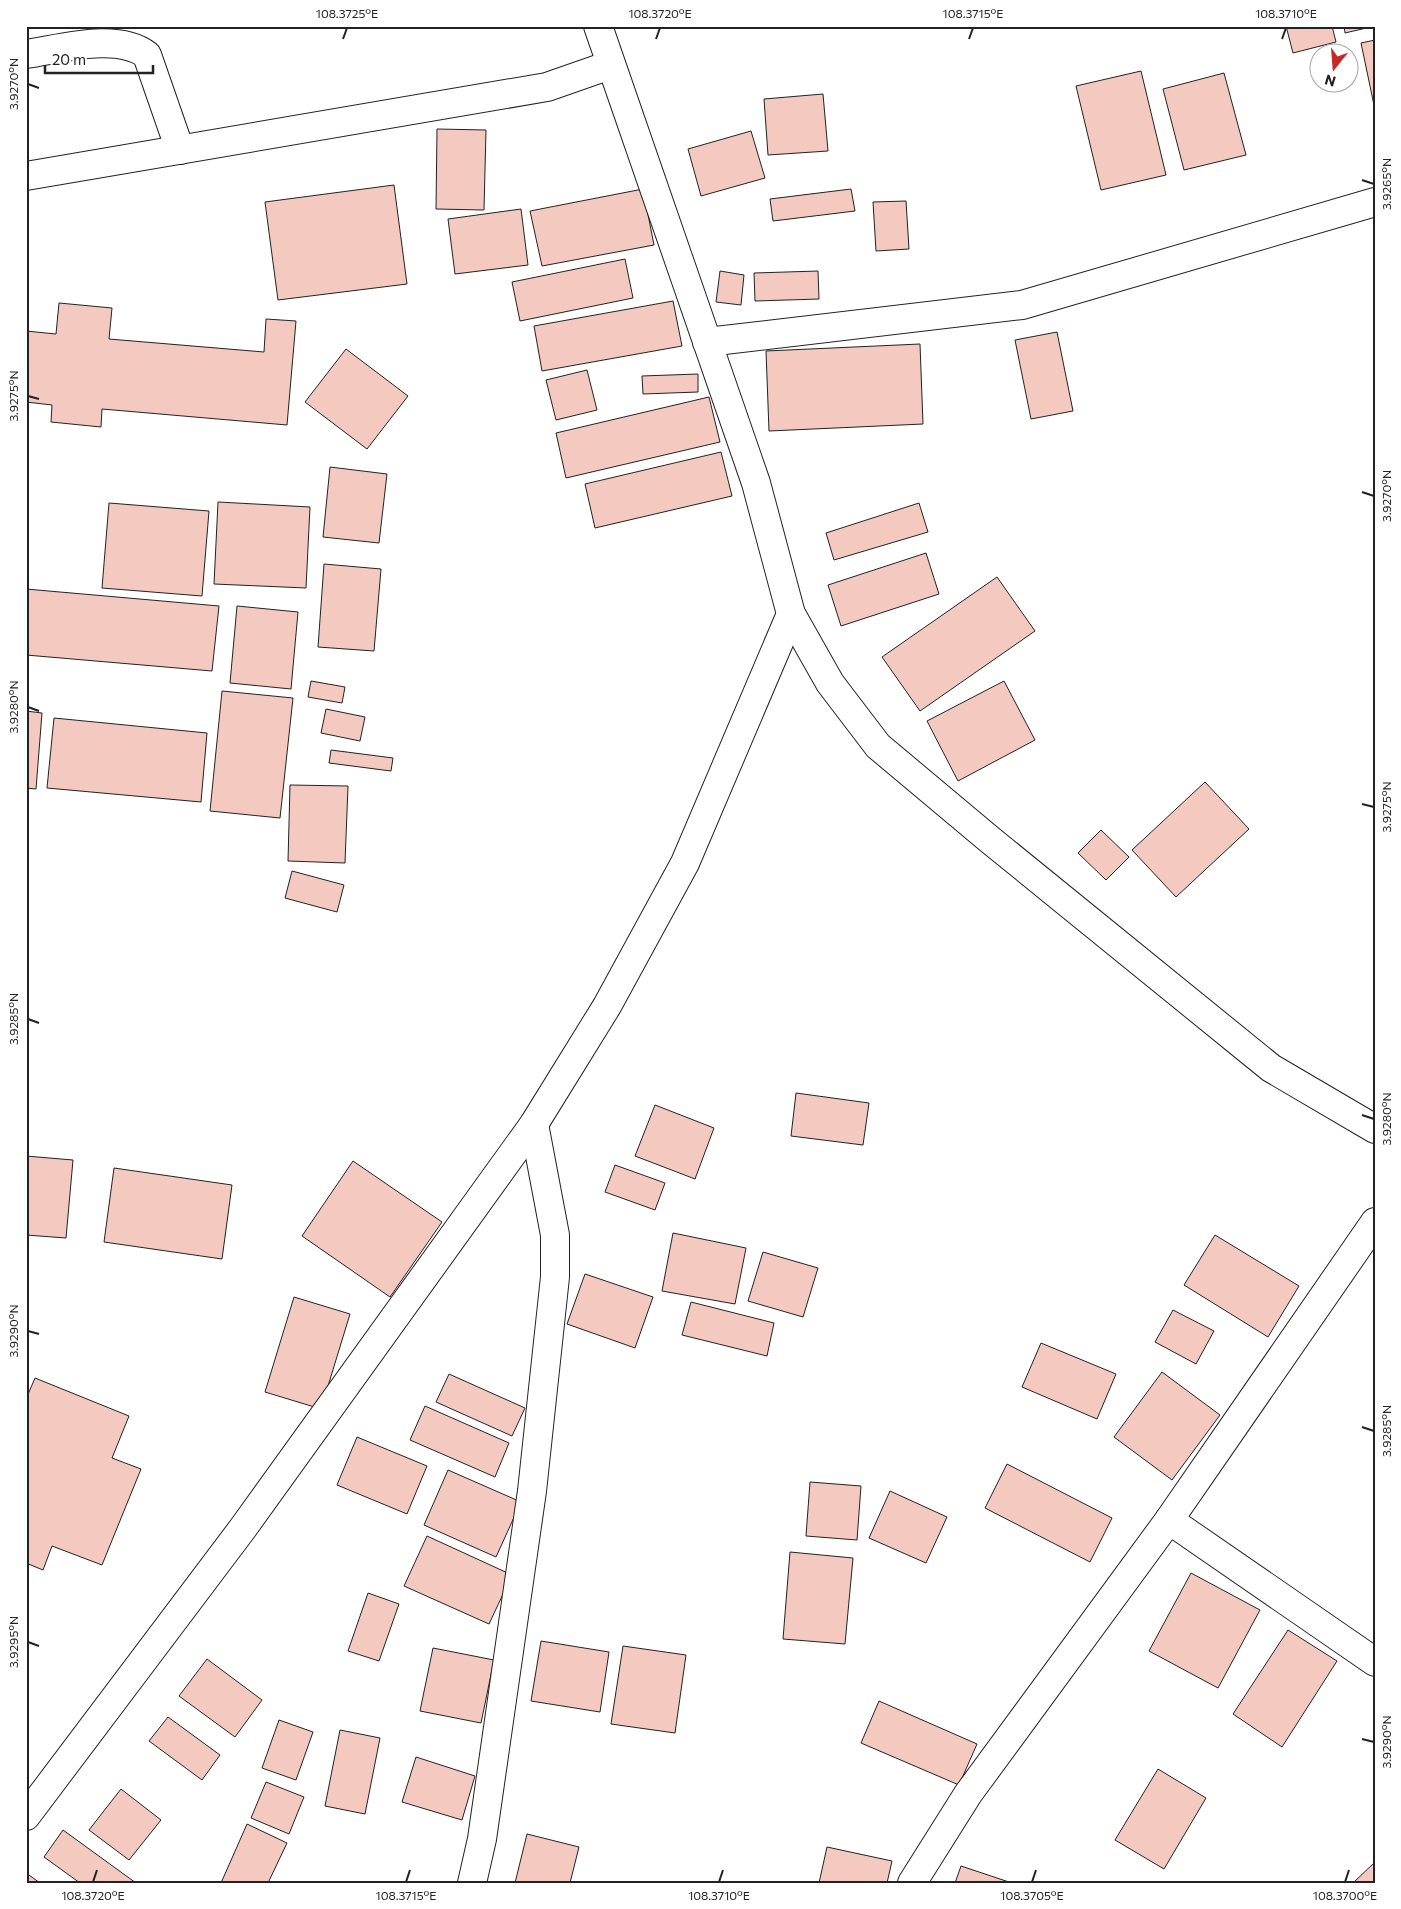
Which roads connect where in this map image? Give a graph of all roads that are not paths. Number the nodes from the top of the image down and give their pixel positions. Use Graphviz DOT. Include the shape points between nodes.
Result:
graph roads {
  1 [pos="598,26"];
  2 [pos="26,54"];
  3 [pos="610,65"];
  4 [pos="180,150"];
  5 [pos="26,176"];
  6 [pos="1375,202"];
  7 [pos="707,342"];
  8 [pos="791,614"];
  9 [pos="534,1124"];
  10 [pos="1375,1129"];
  11 [pos="1375,1222"];
  12 [pos="1169,1520"];
  13 [pos="1375,1662"];
  14 [pos="26,1816"];
  15 [pos="472,1883"];
  16 [pos="912,1883"];
  1 -- 3 [label="street"];
  2 -- 4 [label="street" via="111,42 139,49 147,55"];
  3 -- 4 [label="street" via="547,86"];
  3 -- 7 [label="street"];
  4 -- 5 [label="street"];
  6 -- 7 [label="street" via="1022,305"];
  7 -- 8 [label="street" via="756,483"];
  8 -- 9 [label="street" via="686,862 607,1006"];
  8 -- 10 [label="street" via="830,684 878,746 1271,1068"];
  9 -- 14 [label="street" via="243,1528"];
  9 -- 15 [label="street" via="555,1235 555,1277 532,1490 482,1839"];
  11 -- 12 [label="street"];
  12 -- 13 [label="street"];
  12 -- 16 [label="street" via="968,1794"];
}
